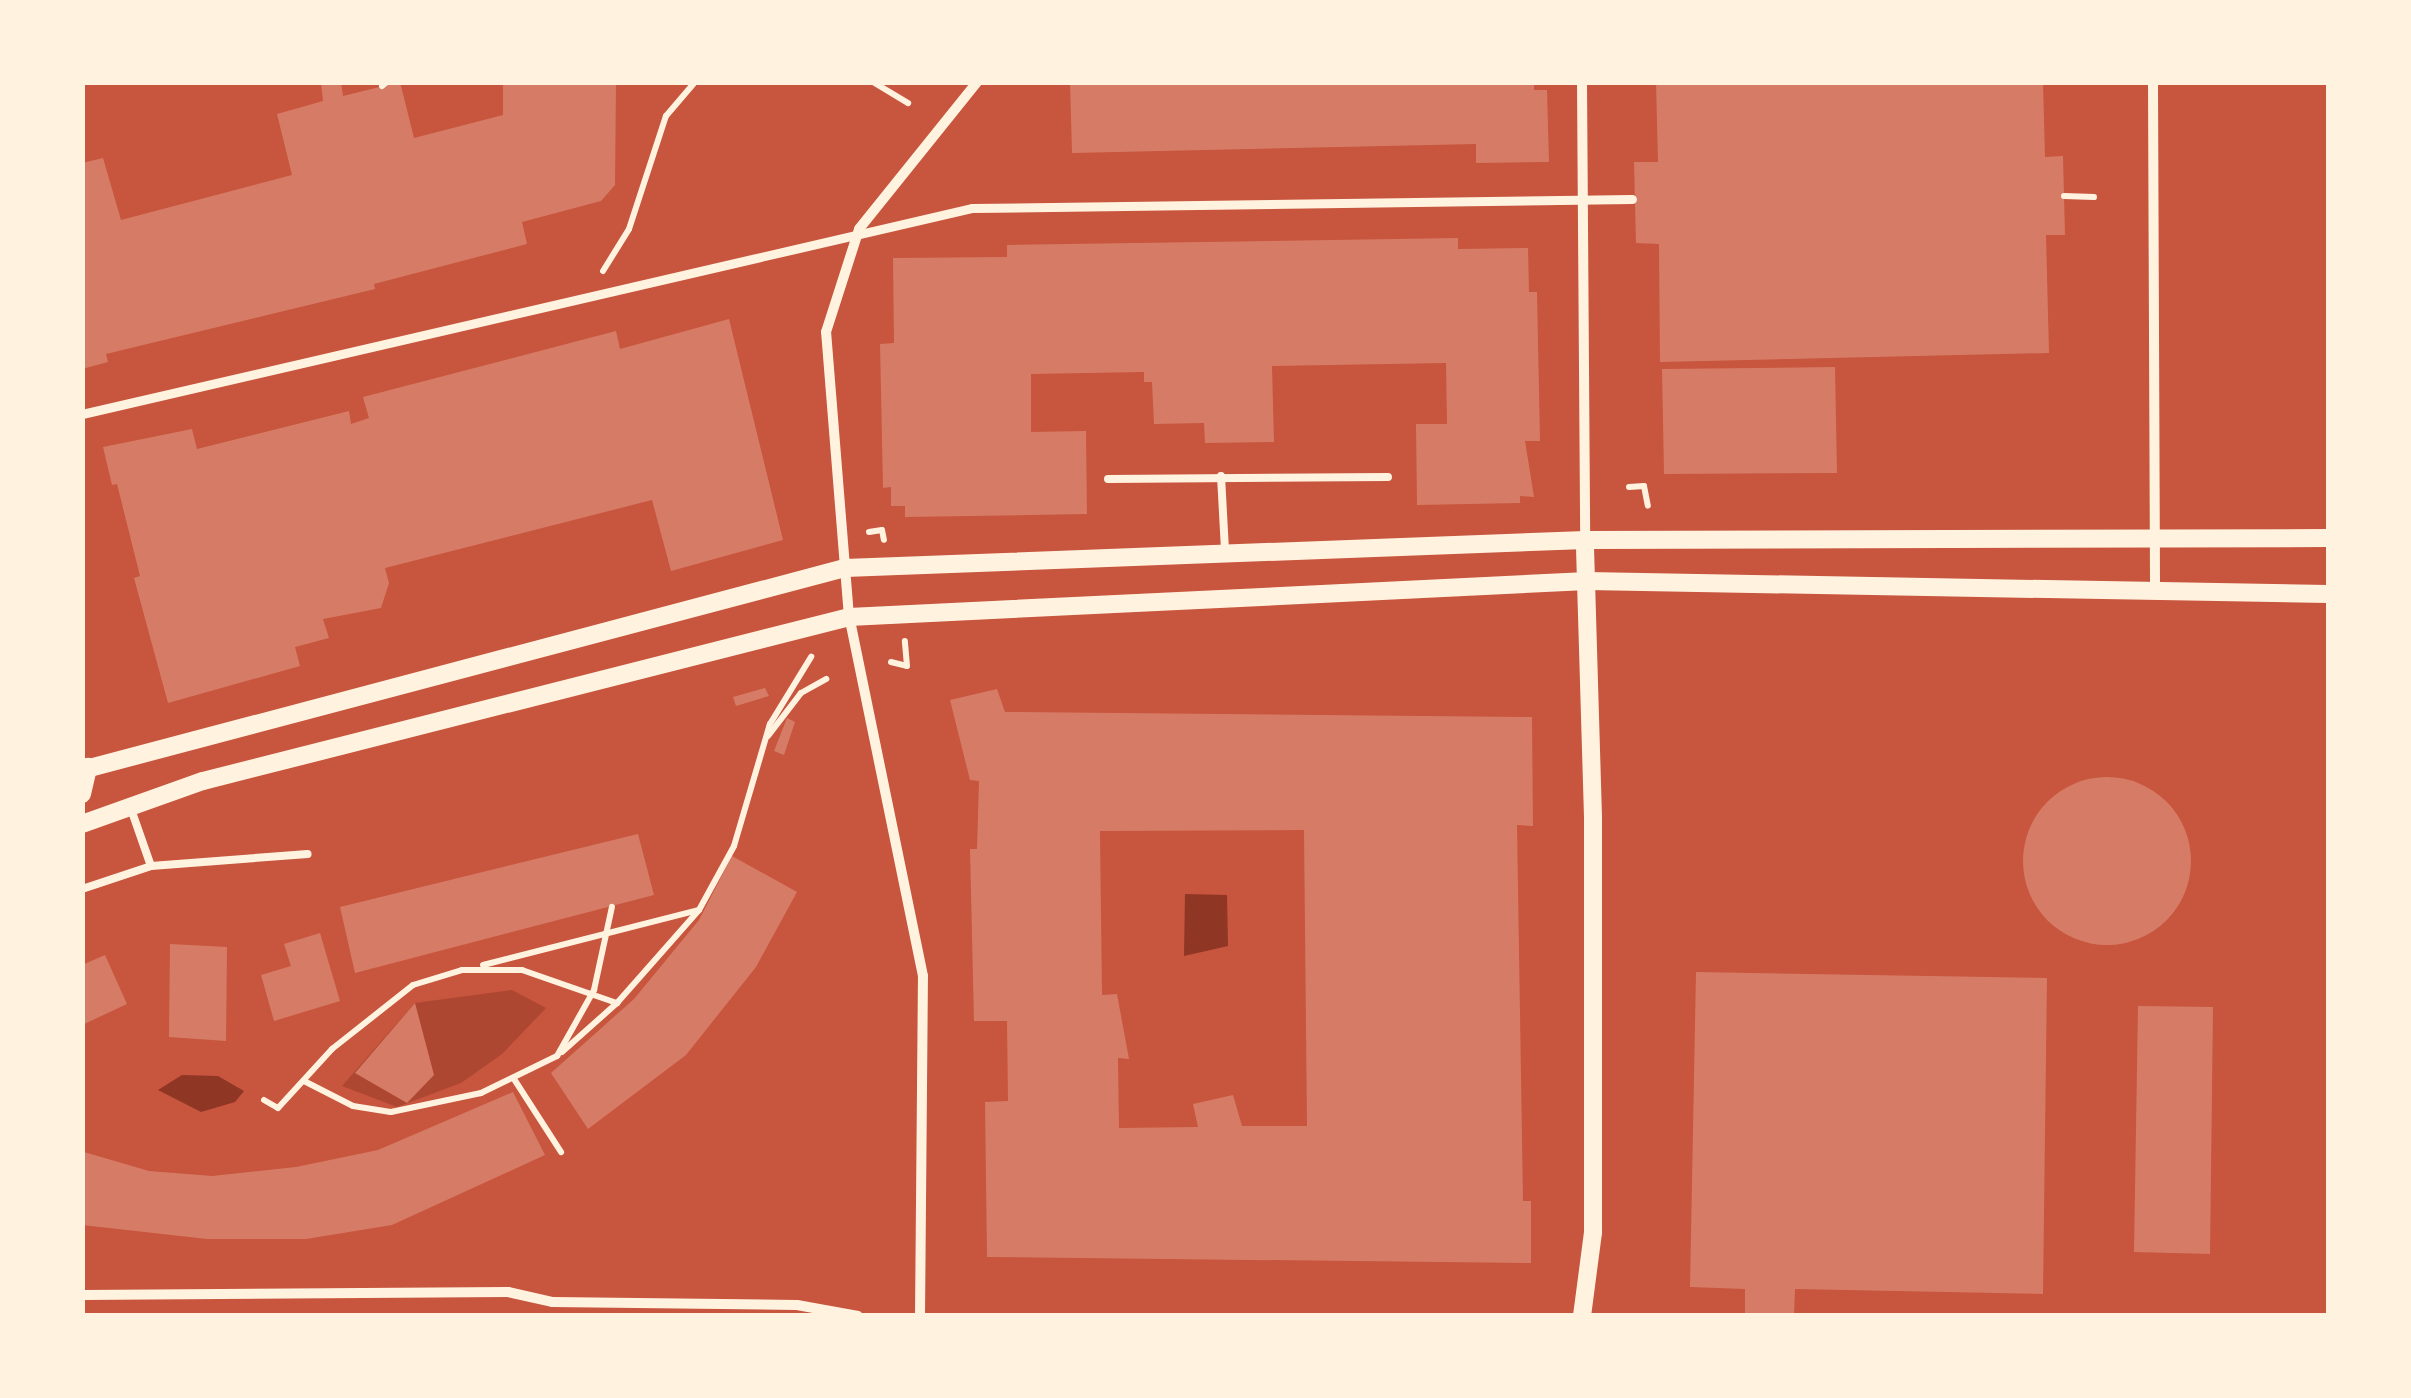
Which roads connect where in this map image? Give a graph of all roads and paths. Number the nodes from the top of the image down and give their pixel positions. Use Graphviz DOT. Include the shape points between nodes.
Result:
graph roads {
  1 [pos="873,82"];
  2 [pos="977,82"];
  3 [pos="1582,82"];
  4 [pos="2153,82"];
  5 [pos="692,83"];
  6 [pos="908,103"];
  7 [pos="2064,196"];
  8 [pos="2094,197"];
  9 [pos="1580,200"];
  10 [pos="1632,200"];
  11 [pos="859,229"];
  12 [pos="589,293"];
  13 [pos="82,414"];
  14 [pos="1221,476"];
  15 [pos="1388,477"];
  16 [pos="1108,478"];
  17 [pos="1630,487"];
  18 [pos="1648,506"];
  19 [pos="869,532"];
  20 [pos="2156,535"];
  21 [pos="2328,538"];
  22 [pos="1585,540"];
  23 [pos="885,545"];
  24 [pos="1225,552"];
  25 [pos="844,568"];
  26 [pos="1587,581"];
  27 [pos="2154,592"];
  28 [pos="2328,594"];
  29 [pos="849,618"];
  30 [pos="905,640"];
  31 [pos="810,658"];
  32 [pos="891,662"];
  33 [pos="826,678"];
  34 [pos="764,741"];
  35 [pos="84,764"];
  36 [pos="82,794"];
  37 [pos="131,807"];
  38 [pos="82,824"];
  39 [pos="308,854"];
  40 [pos="151,866"];
  41 [pos="82,889"];
  42 [pos="612,906"];
  43 [pos="699,910"];
  44 [pos="610,933"];
  45 [pos="462,970"];
  46 [pos="594,990"];
  47 [pos="617,1003"];
  48 [pos="558,1056"];
  49 [pos="514,1079"];
  50 [pos="304,1081"];
  51 [pos="264,1100"];
  52 [pos="561,1152"];
  53 [pos="82,1294"];
  54 [pos="552,1302"];
  55 [pos="552,1316"];
  56 [pos="858,1316"];
  57 [pos="920,1316"];
  58 [pos="1582,1316"];
  1 -- 6 [label="path"];
  2 -- 11 [label="street"];
  3 -- 9 [label="street"];
  4 -- 20 [label="street"];
  5 -- 12 [label="path" via="666,116 629,228"];
  7 -- 8 [label="path"];
  9 -- 10 [label="street"];
  9 -- 11 [label="street" via="972,208"];
  9 -- 22 [label="street"];
  11 -- 12 [label="street"];
  11 -- 25 [label="street" via="826,332"];
  12 -- 13 [label="street"];
  14 -- 15 [label="lane"];
  14 -- 16 [label="lane"];
  14 -- 24 [label="lane"];
  17 -- 18 [label="path" via="1644,486"];
  19 -- 23 [label="path" via="882,530"];
  20 -- 21 [label="street"];
  20 -- 22 [label="street"];
  20 -- 27 [label="street"];
  22 -- 24 [label="street"];
  22 -- 26 [label="street"];
  24 -- 25 [label="street"];
  25 -- 29 [label="street"];
  25 -- 35 [label="street"];
  26 -- 27 [label="street"];
  26 -- 29 [label="street"];
  26 -- 58 [label="street" via="1593,1193"];
  27 -- 28 [label="street"];
  29 -- 37 [label="street" via="203,781"];
  29 -- 57 [label="street" via="924,976"];
  30 -- 32 [label="path" via="907,666"];
  31 -- 34 [label="path"];
  33 -- 34 [label="path" via="800,693"];
  34 -- 43 [label="path" via="734,846"];
  35 -- 36 [label="street"];
  37 -- 38 [label="street"];
  37 -- 40 [label="lane"];
  39 -- 40 [label="lane"];
  40 -- 41 [label="lane"];
  42 -- 44 [label="path"];
  43 -- 44 [label="path"];
  43 -- 47 [label="path"];
  44 -- 45 [label="path"];
  44 -- 46 [label="path"];
  45 -- 46 [label="path" via="522,970"];
  45 -- 50 [label="path" via="412,985 375,1010"];
  46 -- 47 [label="path"];
  46 -- 48 [label="path"];
  47 -- 48 [label="path"];
  48 -- 49 [label="path"];
  49 -- 50 [label="path" via="481,1093 390,1112 353,1106"];
  49 -- 52 [label="path"];
  50 -- 51 [label="path" via="278,1108"];
  53 -- 54 [label="street" via="508,1292"];
  54 -- 55 [label="street"];
  54 -- 56 [label="street" via="797,1305"];
}
